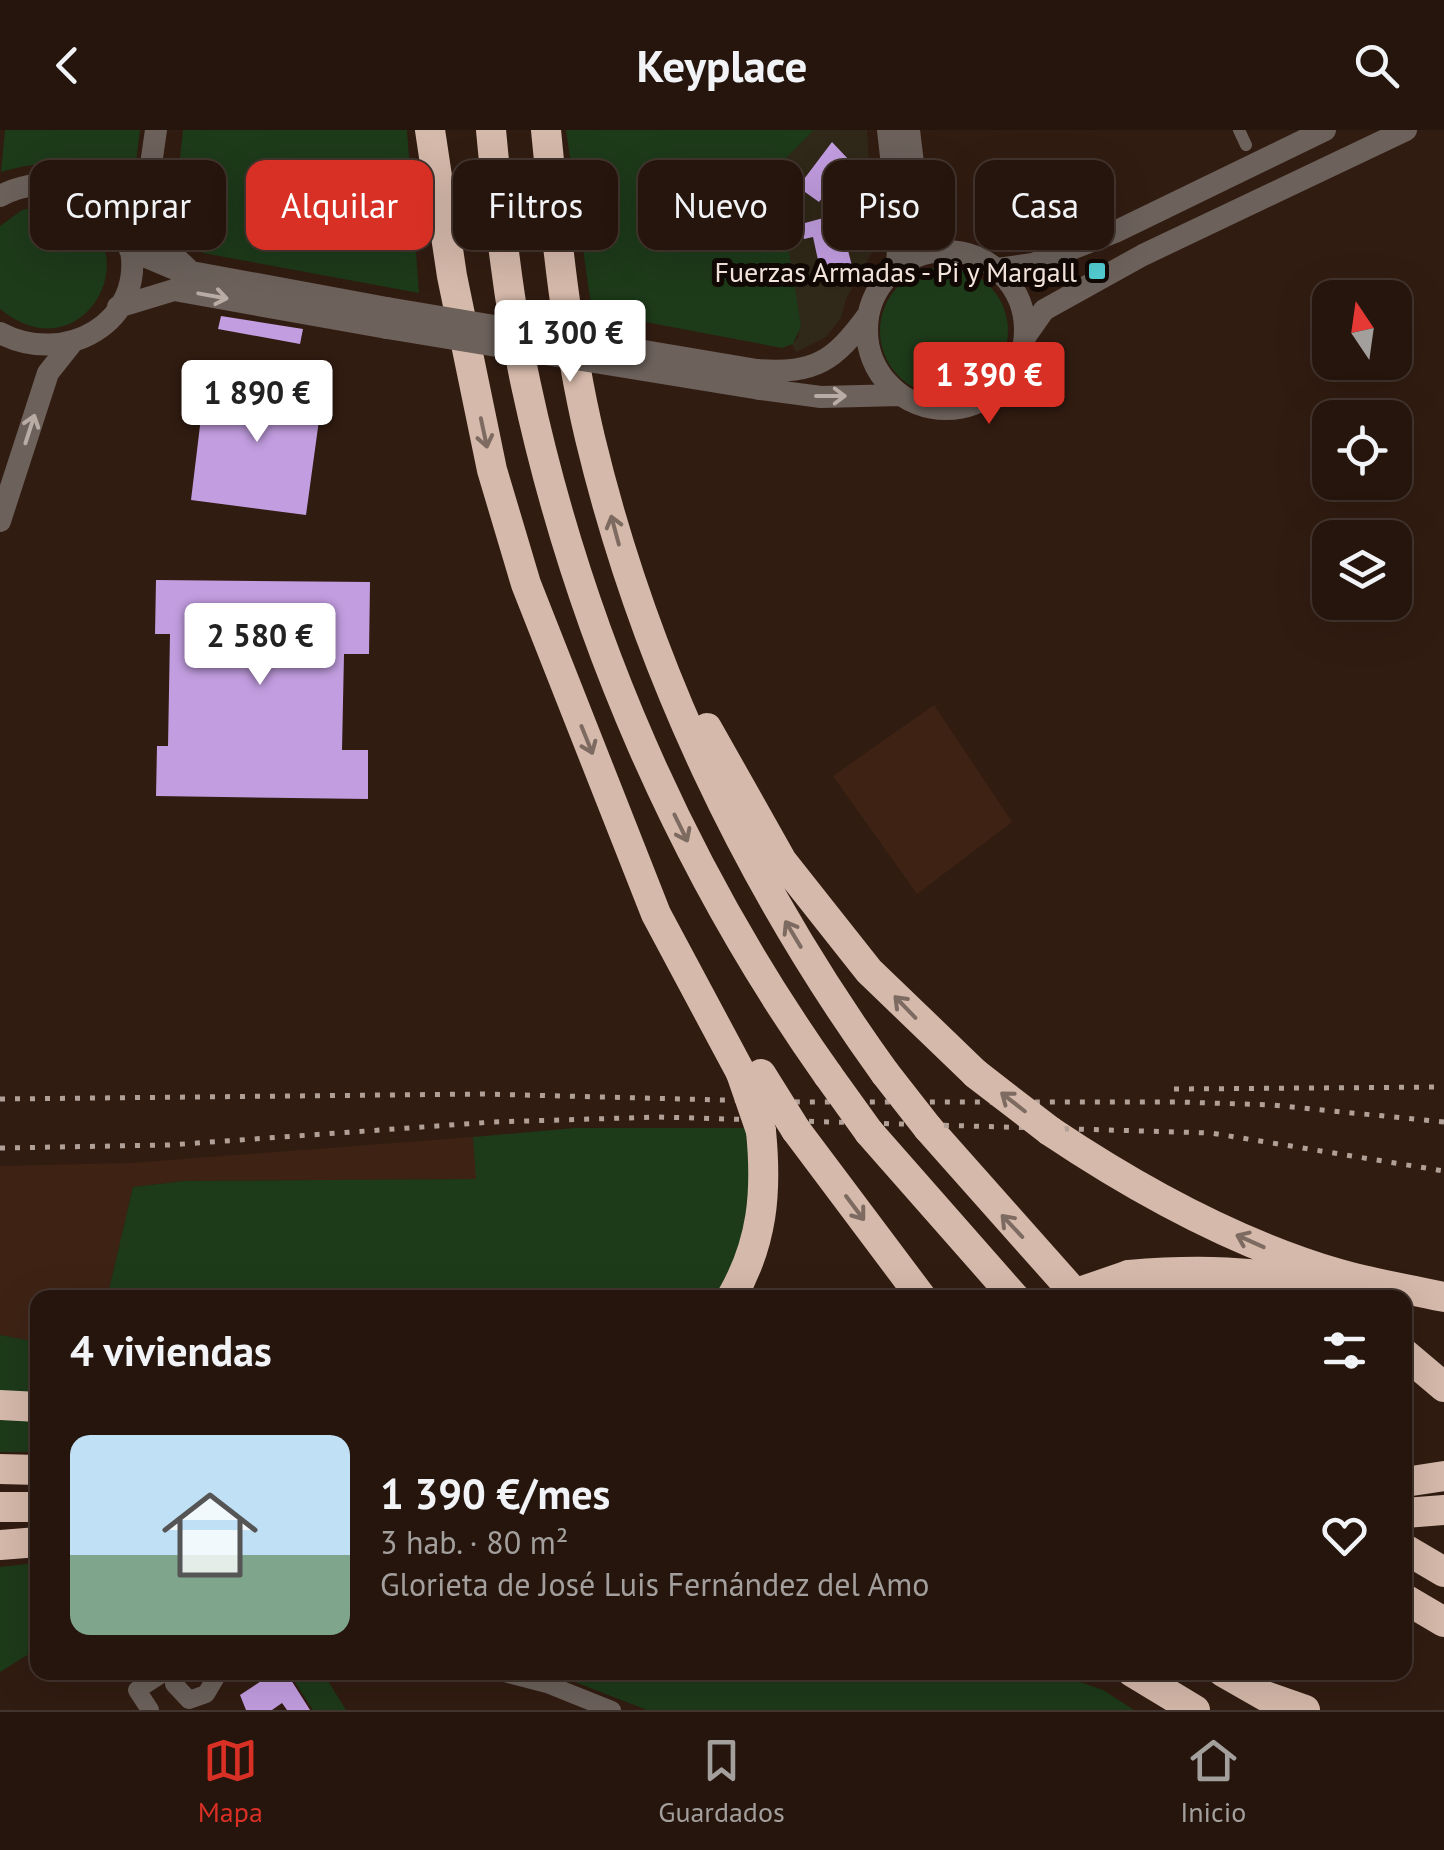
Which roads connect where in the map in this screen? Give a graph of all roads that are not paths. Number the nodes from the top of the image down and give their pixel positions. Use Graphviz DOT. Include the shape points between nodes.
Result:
graph roads {
  1 [pos="156,130"];
  2 [pos="430,130"];
  3 [pos="474,130"];
  4 [pos="491,130"];
  5 [pos="546,130"];
  6 [pos="888,130"];
  7 [pos="909,130"];
  8 [pos="1239,130"];
  9 [pos="1325,130"];
  10 [pos="1406,130"];
  11 [pos="1246,146"];
  12 [pos="152,160"];
  13 [pos="912,160"];
  14 [pos="30,184"];
  15 [pos="0,196"];
  16 [pos="130,250"];
  17 [pos="140,250"];
  18 [pos="168,250"];
  19 [pos="946,250"];
  20 [pos="898,267"];
  21 [pos="998,269"];
  22 [pos="192,272"];
  23 [pos="118,307"];
  24 [pos="868,315"];
  25 [pos="387,318"];
  26 [pos="0,333"];
  27 [pos="1025,337"];
  28 [pos="71,344"];
  29 [pos="759,380"];
  30 [pos="901,395"];
  31 [pos="0,521"];
  32 [pos="647,622"];
  33 [pos="658,782"];
  34 [pos="751,1074"];
  35 [pos="1135,1289"];
  36 [pos="735,1290"];
  37 [pos="916,1290"];
  38 [pos="1008,1290"];
  39 [pos="1072,1290"];
  40 [pos="1201,1290"];
  41 [pos="1346,1290"];
  42 [pos="1444,1296"];
  43 [pos="1412,1302"];
  44 [pos="1444,1307"];
  45 [pos="1412,1360"];
  46 [pos="1444,1387"];
  47 [pos="0,1405"];
  48 [pos="30,1407"];
  49 [pos="0,1470"];
  50 [pos="30,1470"];
  51 [pos="1444,1476"];
  52 [pos="1412,1481"];
  53 [pos="0,1507"];
  54 [pos="30,1507"];
  55 [pos="1444,1510"];
  56 [pos="1412,1512"];
  57 [pos="30,1542"];
  58 [pos="0,1544"];
  59 [pos="1412,1553"];
  60 [pos="1444,1572"];
  61 [pos="1412,1603"];
  62 [pos="1444,1622"];
  63 [pos="153,1680"];
  64 [pos="174,1680"];
  65 [pos="532,1680"];
  66 [pos="1145,1680"];
  67 [pos="1237,1680"];
  68 [pos="204,1701"];
  69 [pos="150,1710"];
  70 [pos="172,1710"];
  71 [pos="612,1710"];
  72 [pos="1196,1710"];
  73 [pos="1305,1710"];
  1 -- 12 [label="street"];
  2 -- 34 [label="highway, one-way" via="492,470 526,584 612,802"];
  3 -- 33 [label="highway" via="512,381 539,494 604,681"];
  4 -- 33 [label="highway" via="506,268 546,472 608,659"];
  32 -- 5 [label="highway, one-way" via="580,394"];
  6 -- 20 [label="street"];
  7 -- 13 [label="street"];
  8 -- 11 [label="street"];
  9 -- 21 [label="street" via="1115,232 1033,264"];
  10 -- 27 [label="street" via="1143,255 1044,310"];
  14 -- 15 [label="street"];
  16 -- 23 [label="street" via="130,275"];
  17 -- 22 [label="street"];
  18 -- 22 [label="street"];
  19 -- 20 [label="street"];
  19 -- 21 [label="street"];
  20 -- 24 [label="street" via="878,289"];
  21 -- 27 [label="street" via="1014,288"];
  22 -- 25 [label="street"];
  23 -- 25 [label="street, one-way" via="174,290"];
  23 -- 28 [label="street" via="98,330"];
  24 -- 29 [label="street" via="842,350 816,366"];
  24 -- 30 [label="street" via="873,360"];
  25 -- 29 [label="street, bridge"];
  26 -- 28 [label="street" via="34,346"];
  27 -- 30 [label="street" via="1011,375 981,402 941,409"];
  31 -- 28 [label="street, one-way" via="48,373"];
  29 -- 30 [label="street, one-way" via="821,398"];
  39 -- 32 [label="highway, one-way, bridge" via="928,1128 831,998 724,808"];
  42 -- 32 [label="highway, one-way, bridge" via="1340,1274 1258,1246 1050,1131 976,1074 870,971 782,861"];
  33 -- 38 [label="highway, one-way, bridge" via="722,912 828,1075 869,1132"];
  34 -- 36 [label="highway, bridge" via="766,1184 753,1252"];
  34 -- 37 [label="highway, one-way, bridge"];
  35 -- 40 [label="highway"];
  35 -- 41 [label="highway" via="1197,1269 1264,1273"];
  43 -- 44 [label="highway"];
  45 -- 46 [label="highway"];
  47 -- 48 [label="highway"];
  49 -- 50 [label="highway"];
  51 -- 52 [label="highway"];
  53 -- 54 [label="highway"];
  55 -- 56 [label="highway"];
  57 -- 58 [label="highway"];
  59 -- 60 [label="highway"];
  61 -- 62 [label="highway"];
  63 -- 69 [label="street" via="138,1690"];
  64 -- 68 [label="street"];
  65 -- 71 [label="street"];
  66 -- 72 [label="highway"];
  67 -- 73 [label="highway"];
  68 -- 70 [label="street"];
}
